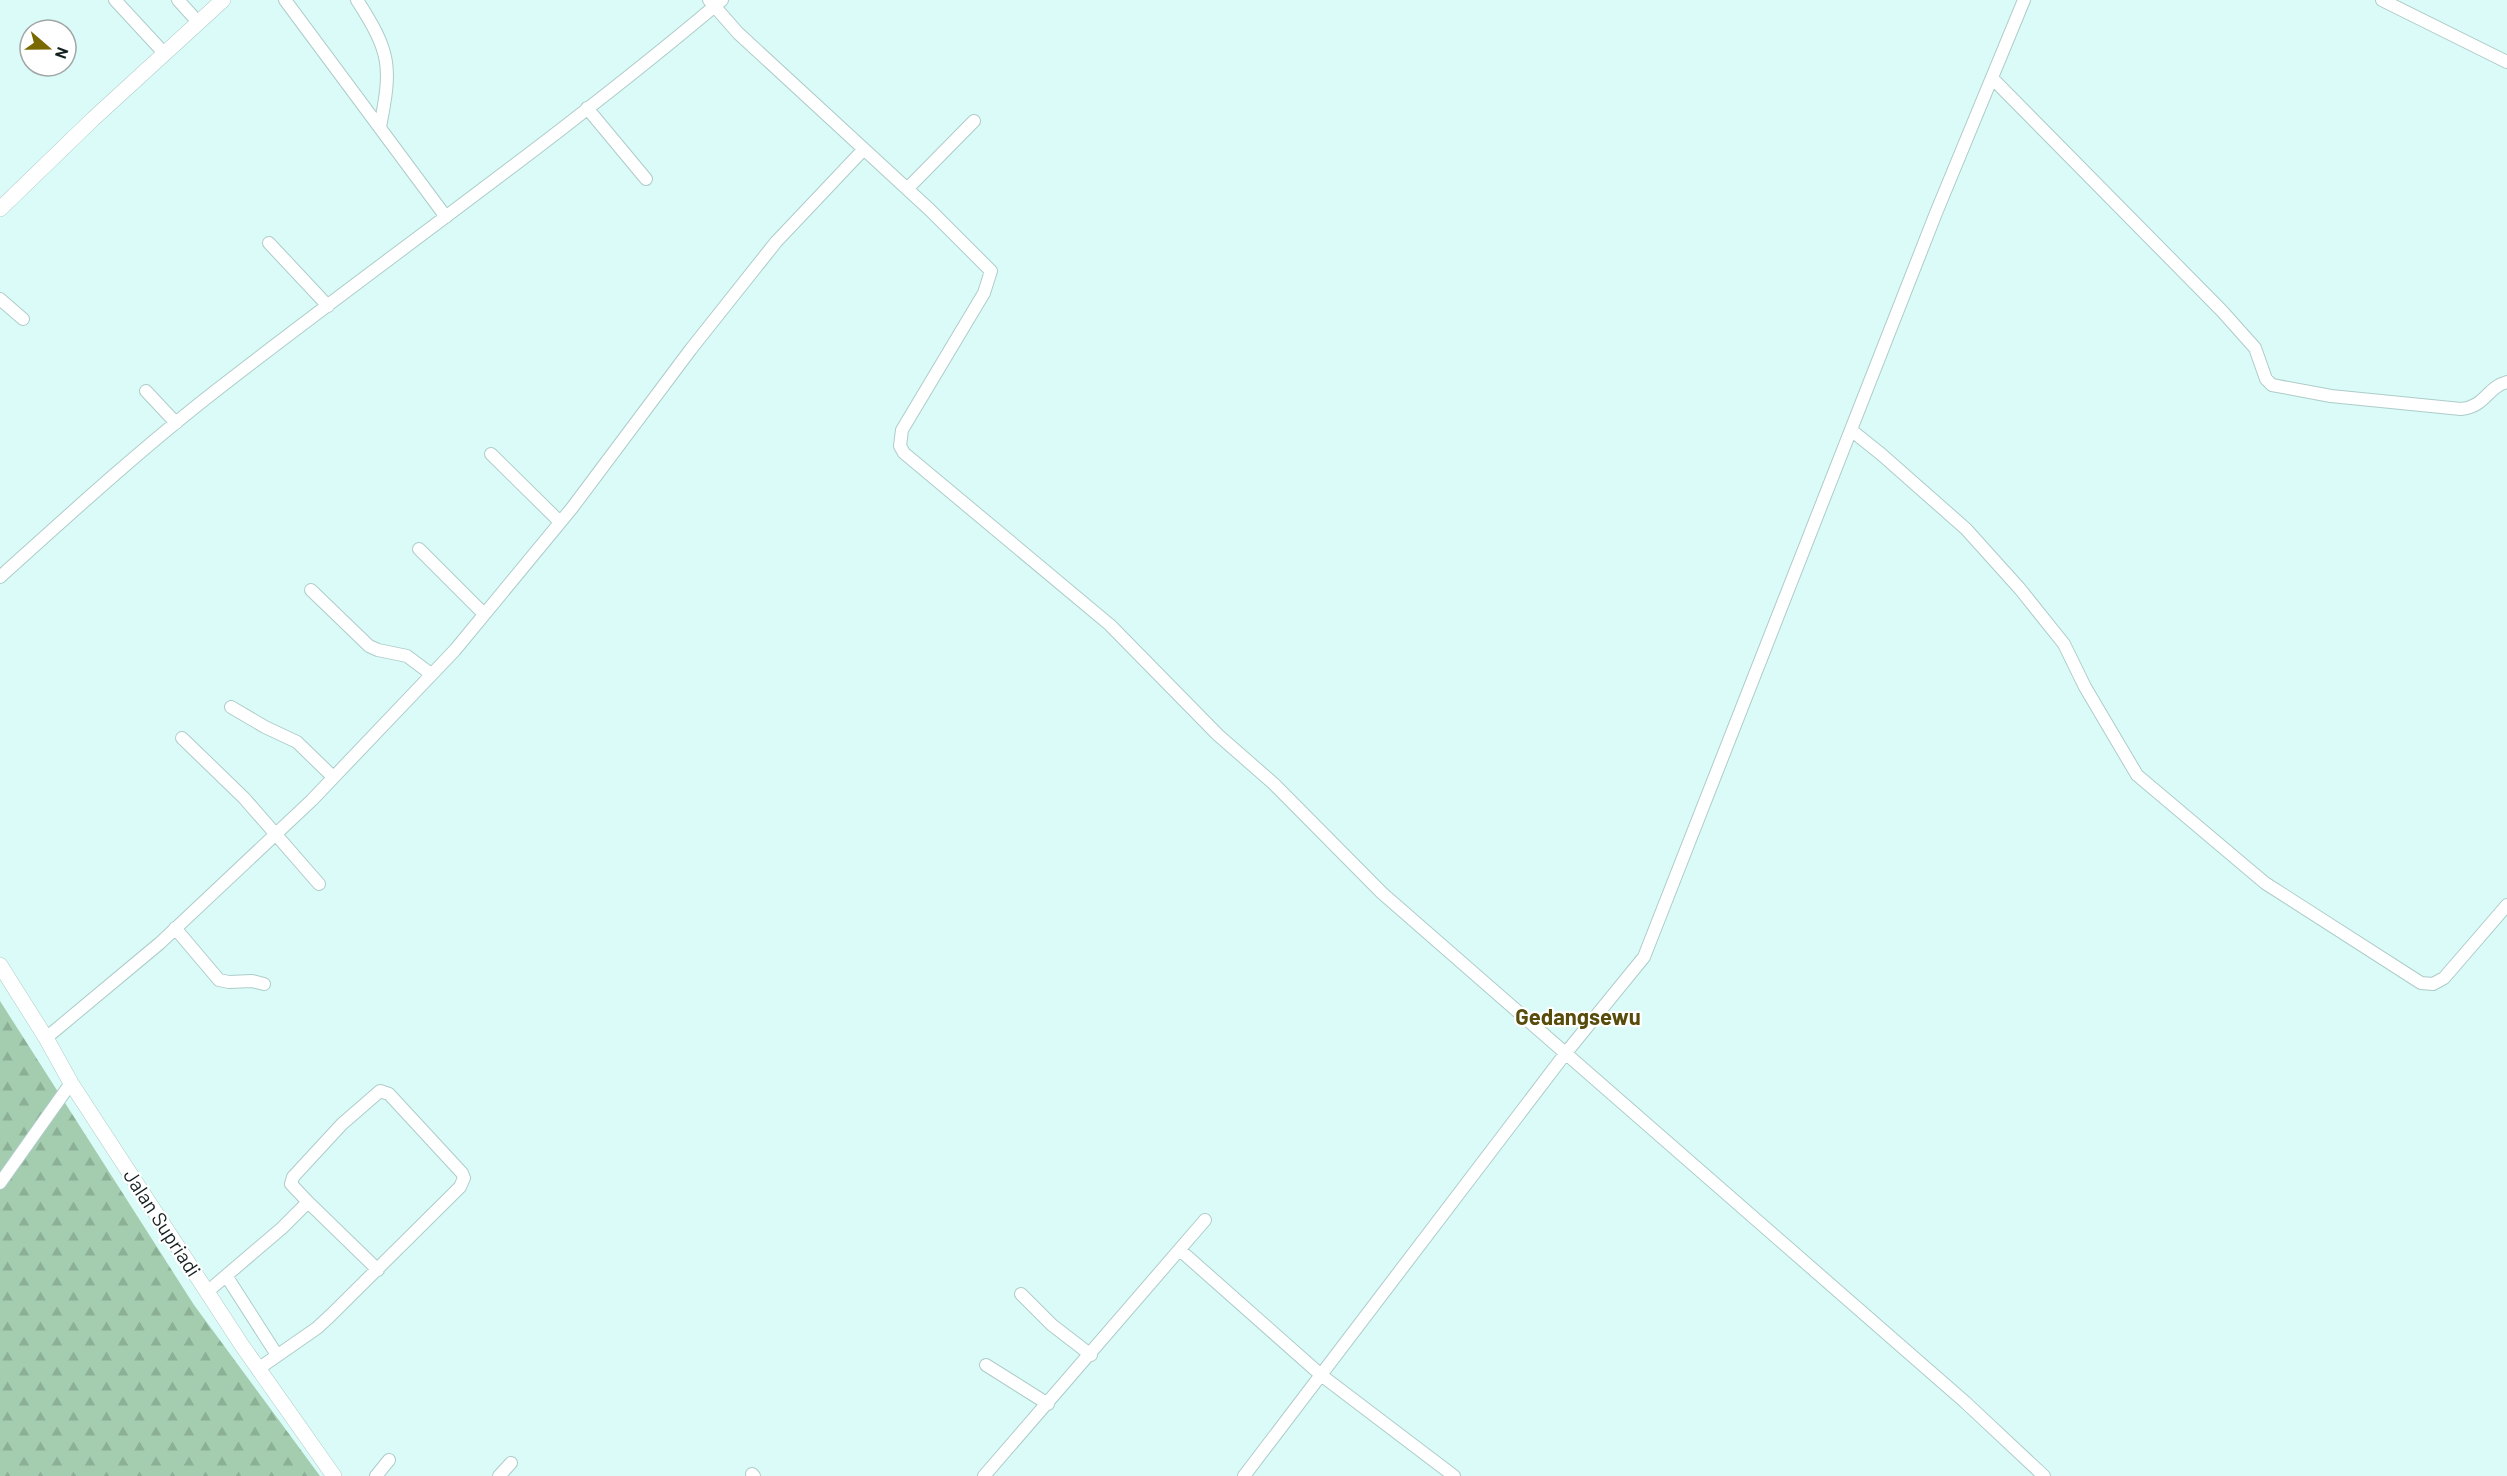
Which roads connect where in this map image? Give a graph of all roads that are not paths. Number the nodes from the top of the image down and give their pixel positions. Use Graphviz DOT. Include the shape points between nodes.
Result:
graph roads {
  1 [pos="115,0"];
  2 [pos="178,0"];
  3 [pos="223,0"];
  4 [pos="285,0"];
  5 [pos="357,0"];
  6 [pos="2024,0"];
  7 [pos="2382,0"];
  8 [pos="715,2"];
  9 [pos="198,22"];
  10 [pos="164,53"];
  11 [pos="2507,62"];
  12 [pos="1992,78"];
  13 [pos="586,108"];
  14 [pos="974,121"];
  15 [pos="380,127"];
  16 [pos="864,149"];
  17 [pos="646,179"];
  18 [pos="907,189"];
  19 [pos="0,209"];
  20 [pos="446,217"];
  21 [pos="269,243"];
  22 [pos="0,299"];
  23 [pos="328,306"];
  24 [pos="23,319"];
  25 [pos="2507,382"];
  26 [pos="146,391"];
  27 [pos="176,423"];
  28 [pos="1851,430"];
  29 [pos="491,454"];
  30 [pos="560,522"];
  31 [pos="419,549"];
  32 [pos="0,577"];
  33 [pos="311,590"];
  34 [pos="484,614"];
  35 [pos="431,674"];
  36 [pos="231,707"];
  37 [pos="182,738"];
  38 [pos="333,777"];
  39 [pos="275,834"];
  40 [pos="319,884"];
  41 [pos="2507,905"];
  42 [pos="175,928"];
  43 [pos="0,965"];
  44 [pos="264,984"];
  45 [pos="46,1038"];
  46 [pos="1565,1054"];
  47 [pos="71,1083"];
  48 [pos="0,1183"];
  49 [pos="308,1202"];
  50 [pos="1205,1220"];
  51 [pos="1180,1251"];
  52 [pos="378,1270"];
  53 [pos="227,1277"];
  54 [pos="207,1292"];
  55 [pos="1021,1294"];
  56 [pos="277,1355"];
  57 [pos="1091,1355"];
  58 [pos="986,1365"];
  59 [pos="258,1369"];
  60 [pos="1321,1375"];
  61 [pos="1048,1404"];
  62 [pos="389,1460"];
  63 [pos="511,1463"];
  64 [pos="333,1476"];
  65 [pos="376,1476"];
  66 [pos="499,1476"];
  67 [pos="984,1476"];
  68 [pos="1244,1476"];
  69 [pos="1454,1476"];
  70 [pos="2044,1476"];
  1 -- 10 [label="street"];
  2 -- 9 [label="street"];
  3 -- 9 [label="main road"];
  4 -- 15 [label="street"];
  5 -- 15 [label="street" via="373,24 388,59 388,87"];
  6 -- 12 [label="street"];
  7 -- 11 [label="street"];
  8 -- 13 [label="street"];
  8 -- 16 [label="street" via="738,33"];
  9 -- 10 [label="main road"];
  10 -- 19 [label="main road"];
  12 -- 25 [label="street" via="2222,311 2255,348 2266,380 2272,385 2331,396 2461,409 2479,404"];
  12 -- 28 [label="street"];
  13 -- 17 [label="street"];
  13 -- 20 [label="street"];
  14 -- 18 [label="street"];
  15 -- 20 [label="street"];
  16 -- 18 [label="street"];
  16 -- 30 [label="street" via="776,242"];
  18 -- 46 [label="street" via="991,271 984,293 902,430 900,446 904,453 1110,625 1382,893"];
  20 -- 23 [label="street"];
  21 -- 23 [label="street"];
  22 -- 24 [label="street"];
  23 -- 27 [label="street"];
  26 -- 27 [label="street"];
  27 -- 32 [label="street"];
  28 -- 41 [label="street" via="1966,529 2042,616 2064,644 2137,775 2265,883 2421,983 2433,984 2444,978"];
  28 -- 46 [label="street" via="1644,957"];
  29 -- 30 [label="street"];
  30 -- 34 [label="street"];
  31 -- 34 [label="street"];
  33 -- 35 [label="street" via="369,646 407,656"];
  34 -- 35 [label="street"];
  35 -- 38 [label="street"];
  36 -- 38 [label="street" via="297,742"];
  37 -- 39 [label="street"];
  38 -- 39 [label="street"];
  39 -- 40 [label="street"];
  39 -- 42 [label="street"];
  42 -- 44 [label="street" via="219,980"];
  42 -- 45 [label="street"];
  43 -- 45 [label="main road, Jalan Supriadi"];
  45 -- 47 [label="main road, Jalan Supriadi"];
  46 -- 60 [label="street"];
  46 -- 70 [label="street"];
  47 -- 48 [label="street"];
  47 -- 54 [label="main road, Jalan Supriadi"];
  49 -- 52 [label="street"];
  49 -- 52 [label="street" via="291,1184 292,1177 377,1092 386,1092 464,1178 460,1187"];
  49 -- 53 [label="street"];
  50 -- 51 [label="street"];
  51 -- 57 [label="street"];
  51 -- 60 [label="street"];
  52 -- 56 [label="street" via="317,1328"];
  53 -- 54 [label="street"];
  53 -- 56 [label="street"];
  54 -- 59 [label="main road, Jalan Supriadi"];
  55 -- 57 [label="street" via="1052,1325"];
  56 -- 59 [label="street"];
  57 -- 61 [label="street"];
  58 -- 61 [label="street"];
  59 -- 64 [label="main road, Jalan Supriadi"];
  60 -- 68 [label="street"];
  60 -- 69 [label="street"];
  61 -- 67 [label="street"];
  62 -- 65 [label="street"];
  63 -- 66 [label="street"];
}
